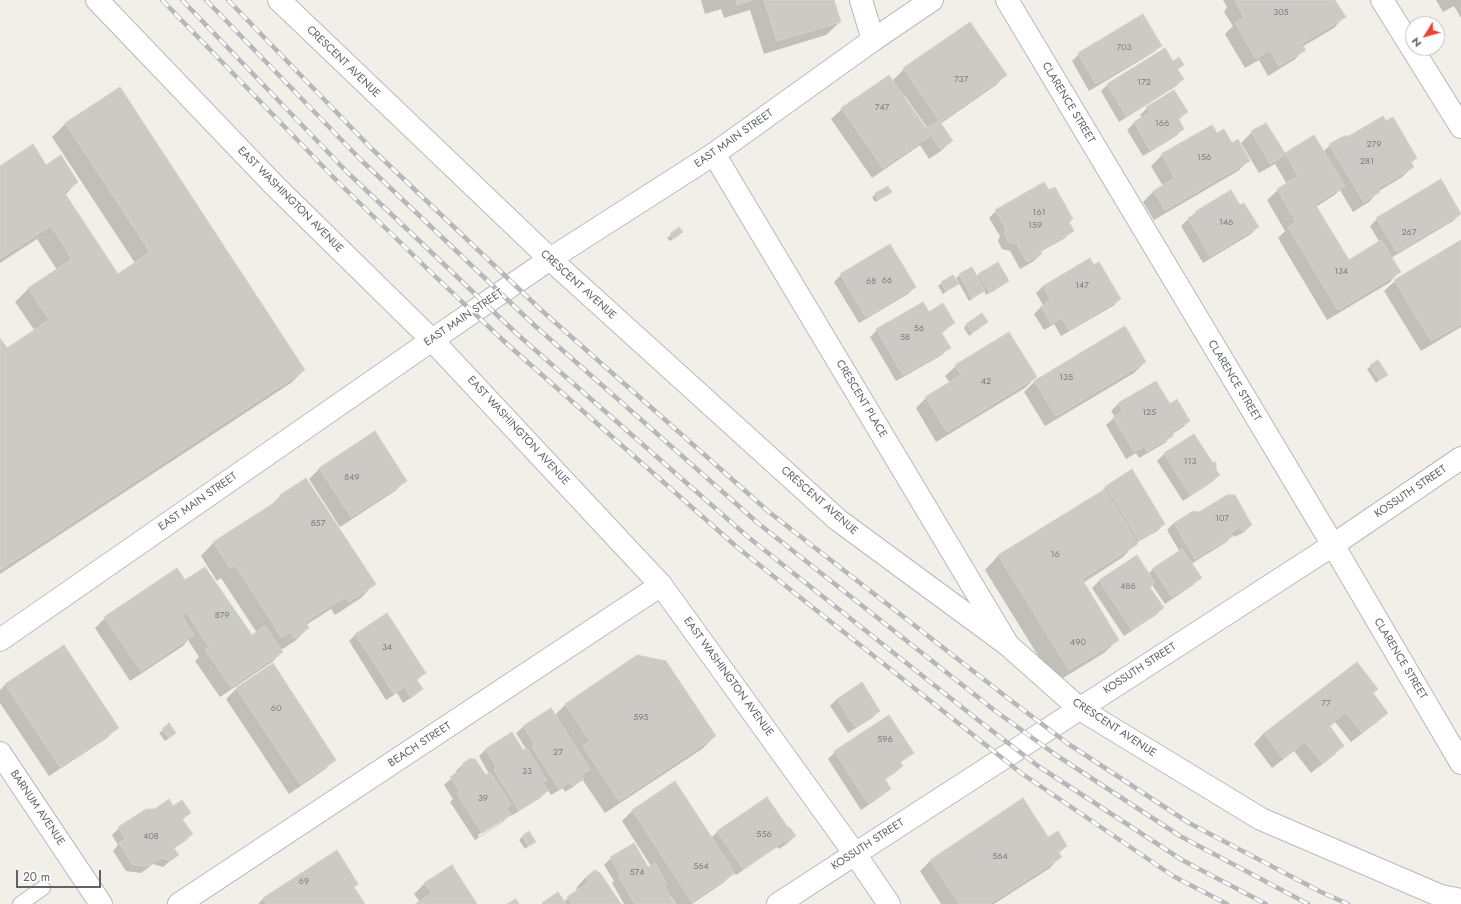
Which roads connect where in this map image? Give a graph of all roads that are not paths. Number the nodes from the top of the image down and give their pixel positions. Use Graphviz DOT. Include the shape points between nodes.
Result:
graph roads {
  1 [pos="97,0"];
  2 [pos="279,0"];
  3 [pos="861,0"];
  4 [pos="932,0"];
  5 [pos="1006,0"];
  6 [pos="1382,0"];
  7 [pos="873,40"];
  8 [pos="1461,127"];
  9 [pos="714,154"];
  10 [pos="550,260"];
  11 [pos="432,340"];
  12 [pos="1461,458"];
  13 [pos="1333,545"];
  14 [pos="661,585"];
  15 [pos="0,640"];
  16 [pos="1008,645"];
  17 [pos="1080,708"];
  18 [pos="0,753"];
  19 [pos="1461,763"];
  20 [pos="855,854"];
  21 [pos="43,888"];
  22 [pos="1461,900"];
  23 [pos="20,904"];
  24 [pos="101,904"];
  25 [pos="179,904"];
  26 [pos="778,904"];
  27 [pos="889,904"];
  1 -- 11 [label="street, EAST WASHINGTON AVENUE" via="274,185"];
  2 -- 10 [label="street, CRESCENT AVENUE"];
  3 -- 7 [label="street"];
  4 -- 7 [label="street, EAST MAIN STREET"];
  5 -- 13 [label="street, CLARENCE STREET"];
  6 -- 8 [label="street"];
  7 -- 9 [label="street, EAST MAIN STREET"];
  9 -- 10 [label="street, EAST MAIN STREET"];
  9 -- 16 [label="street, CRESCENT PLACE"];
  10 -- 11 [label="street, EAST MAIN STREET"];
  10 -- 16 [label="street, CRESCENT AVENUE" via="838,520"];
  11 -- 14 [label="street, EAST WASHINGTON AVENUE"];
  11 -- 15 [label="street, EAST MAIN STREET"];
  12 -- 13 [label="street, KOSSUTH STREET"];
  13 -- 17 [label="street, KOSSUTH STREET"];
  13 -- 19 [label="street, CLARENCE STREET"];
  14 -- 20 [label="street, EAST WASHINGTON AVENUE"];
  14 -- 25 [label="street, BEACH STREET"];
  16 -- 17 [label="street, CRESCENT AVENUE"];
  17 -- 20 [label="street, KOSSUTH STREET"];
  17 -- 22 [label="street, CRESCENT AVENUE" via="1261,819 1441,896"];
  18 -- 24 [label="street, BARNUM AVENUE"];
  20 -- 26 [label="street, KOSSUTH STREET"];
  20 -- 27 [label="street, EAST WASHINGTON AVENUE"];
  21 -- 23 [label="lane"];
}
